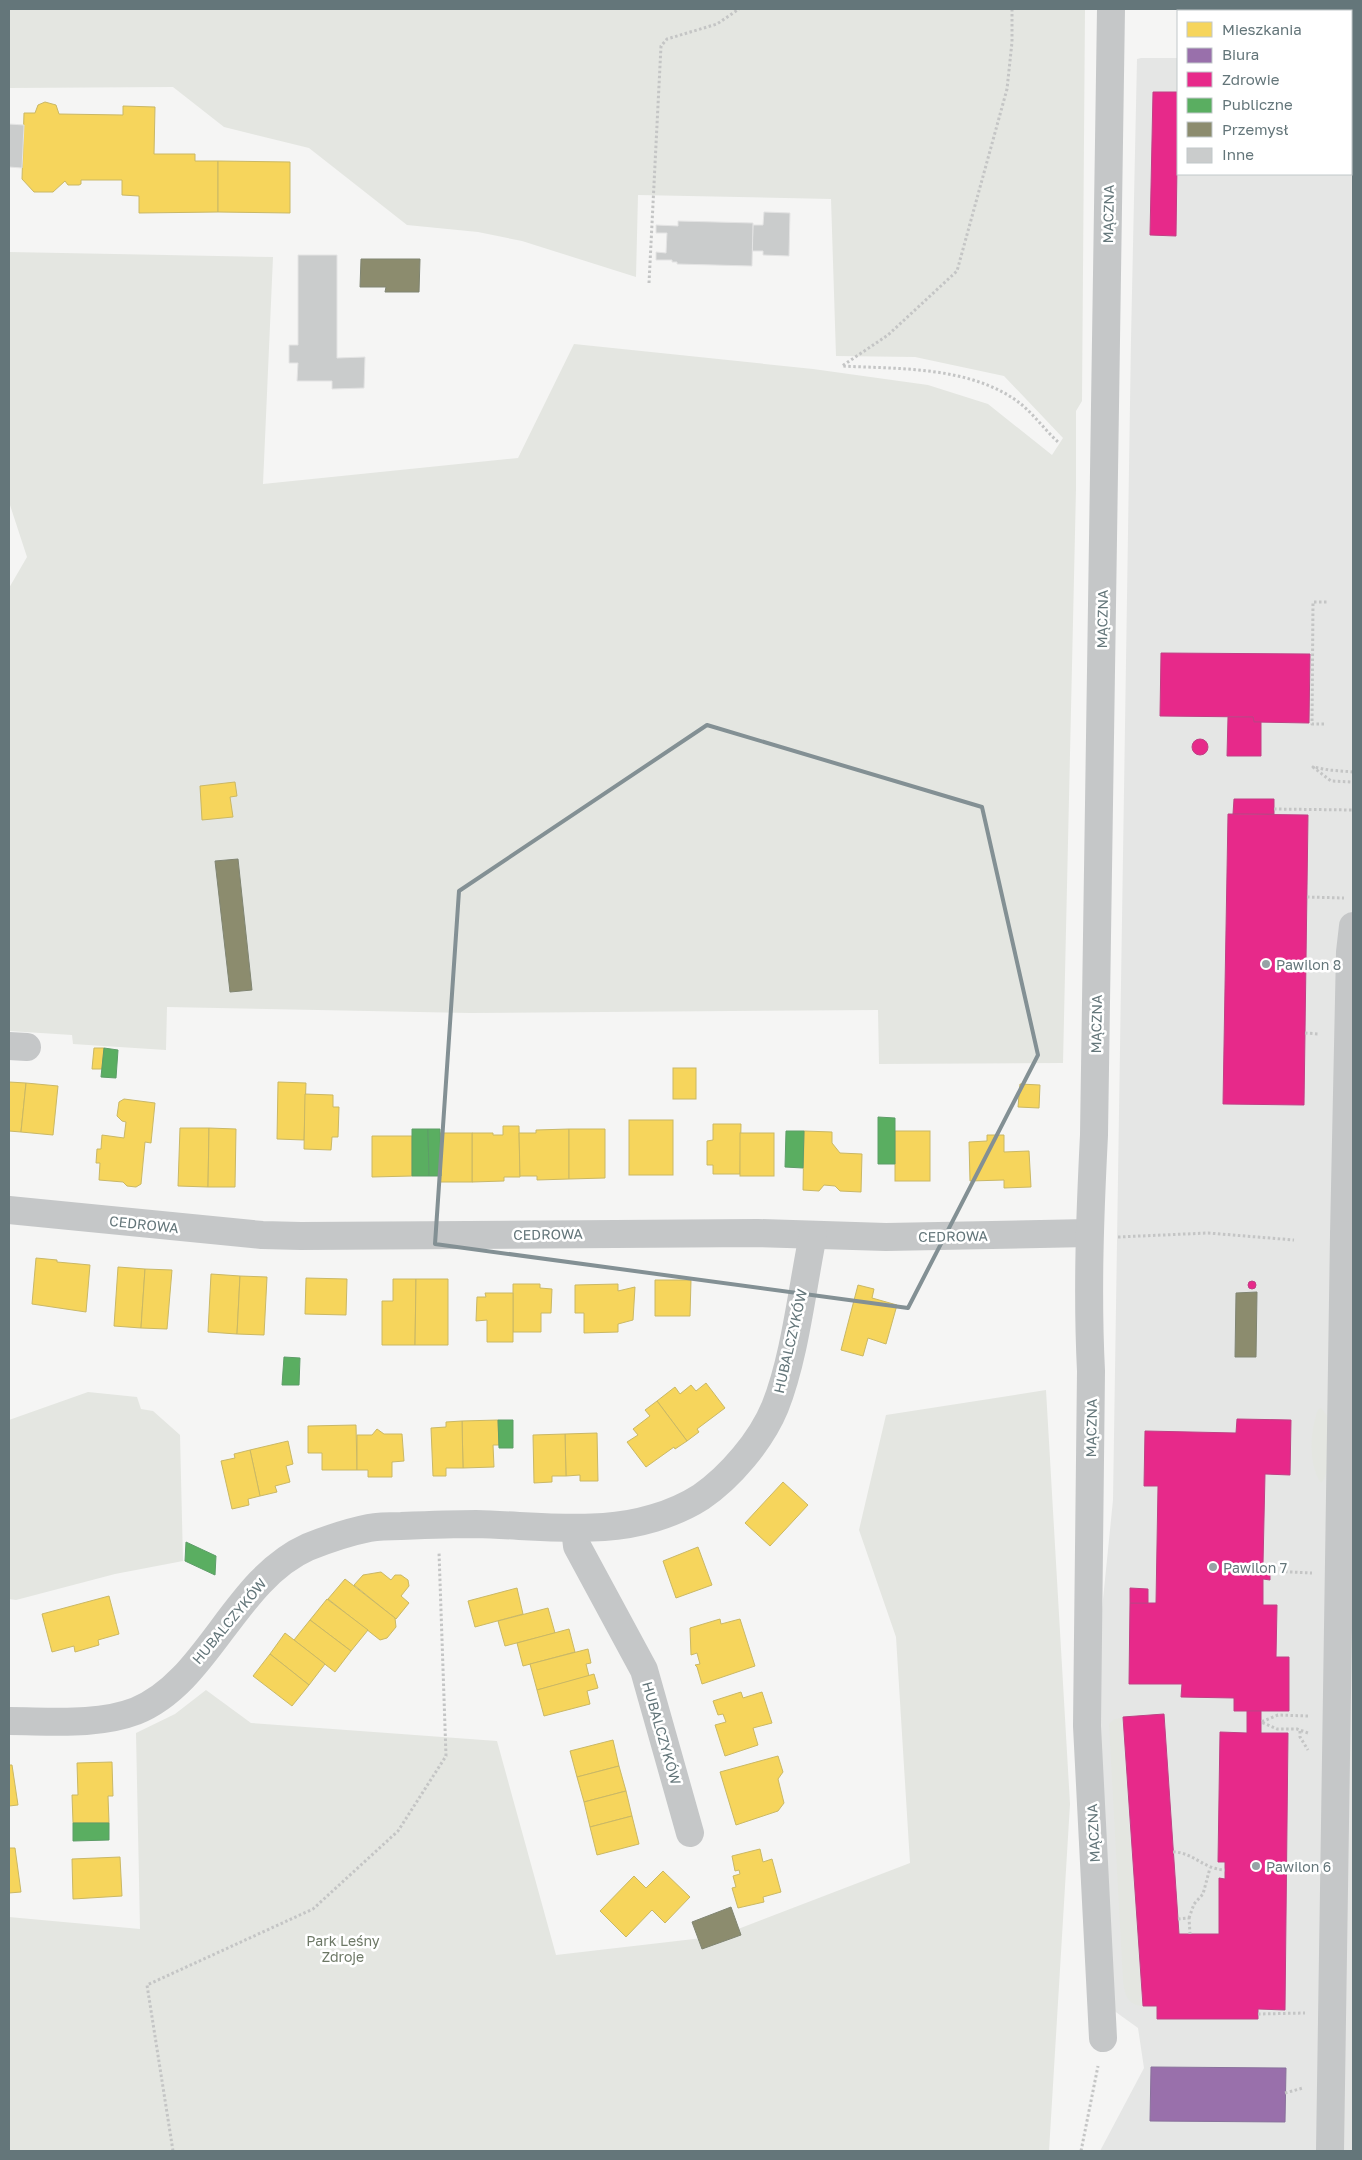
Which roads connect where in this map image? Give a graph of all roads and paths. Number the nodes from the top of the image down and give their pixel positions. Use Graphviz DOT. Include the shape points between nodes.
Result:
graph roads {
  1 [pos="739,9"];
  2 [pos="1012,9"];
  3 [pos="1111,9"];
  4 [pos="649,284"];
  5 [pos="1058,442"];
  6 [pos="1327,602"];
  7 [pos="1324,724"];
  8 [pos="1353,772"];
  9 [pos="1353,782"];
  10 [pos="1274,809"];
  11 [pos="1353,810"];
  12 [pos="1307,897"];
  13 [pos="1353,899"];
  14 [pos="1353,926"];
  15 [pos="9,1210"];
  16 [pos="1089,1233"];
  17 [pos="1348,1235"];
  18 [pos="813,1236"];
  19 [pos="1294,1240"];
  20 [pos="438,1525"];
  21 [pos="575,1528"];
  22 [pos="1270,1571"];
  23 [pos="1339,1575"];
  24 [pos="1313,1716"];
  25 [pos="9,1720"];
  26 [pos="1313,1734"];
  27 [pos="690,1833"];
  28 [pos="1173,1852"];
  29 [pos="1210,1868"];
  30 [pos="1225,1870"];
  31 [pos="1190,1918"];
  32 [pos="1178,1919"];
  33 [pos="1190,1934"];
  34 [pos="1103,2038"];
  35 [pos="173,2151"];
  36 [pos="1081,2151"];
  37 [pos="1330,2151"];
  1 -- 4 [label="path" via="717,24 667,39 661,46"];
  2 -- 5 [label="path" via="1007,89 957,271 888,335 842,366 932,370 985,384 1017,401"];
  3 -- 16 [label="street, MĄCZNA" via="1094,1135"];
  6 -- 7 [label="path" via="1313,602 1312,724"];
  8 -- 9 [label="path" via="1313,767 1331,781"];
  10 -- 11 [label="path"];
  12 -- 13 [label="path"];
  14 -- 17 [label="street" via="1350,952"];
  15 -- 18 [label="street, CEDROWA" via="262,1235 758,1233"];
  16 -- 18 [label="street, CEDROWA"];
  16 -- 19 [label="path" via="1126,1237 1208,1233"];
  16 -- 34 [label="street, MĄCZNA" via="1091,1381 1087,1726"];
  17 -- 23 [label="street"];
  18 -- 21 [label="street, HUBALCZYKÓW" via="788,1364 774,1408 757,1440 732,1470 701,1497 669,1513 638,1522"];
  20 -- 21 [label="street, HUBALCZYKÓW"];
  20 -- 25 [label="street, HUBALCZYKÓW" via="372,1527 306,1548 256,1585 181,1678 162,1696 138,1710 112,1718"];
  20 -- 35 [label="path" via="446,1756 398,1831 313,1909 147,1985"];
  21 -- 27 [label="street, HUBALCZYKÓW" via="577,1546 644,1670"];
  22 -- 23 [label="path"];
  23 -- 37 [label="street"];
  24 -- 26 [label="path" via="1278,1715 1261,1722 1277,1729 1297,1729"];
  28 -- 29 [label="path" via="1183,1852"];
  29 -- 30 [label="path"];
  29 -- 31 [label="path" via="1204,1894 1194,1904"];
  31 -- 32 [label="path"];
  31 -- 33 [label="path"];
  34 -- 36 [label="path"];
}
